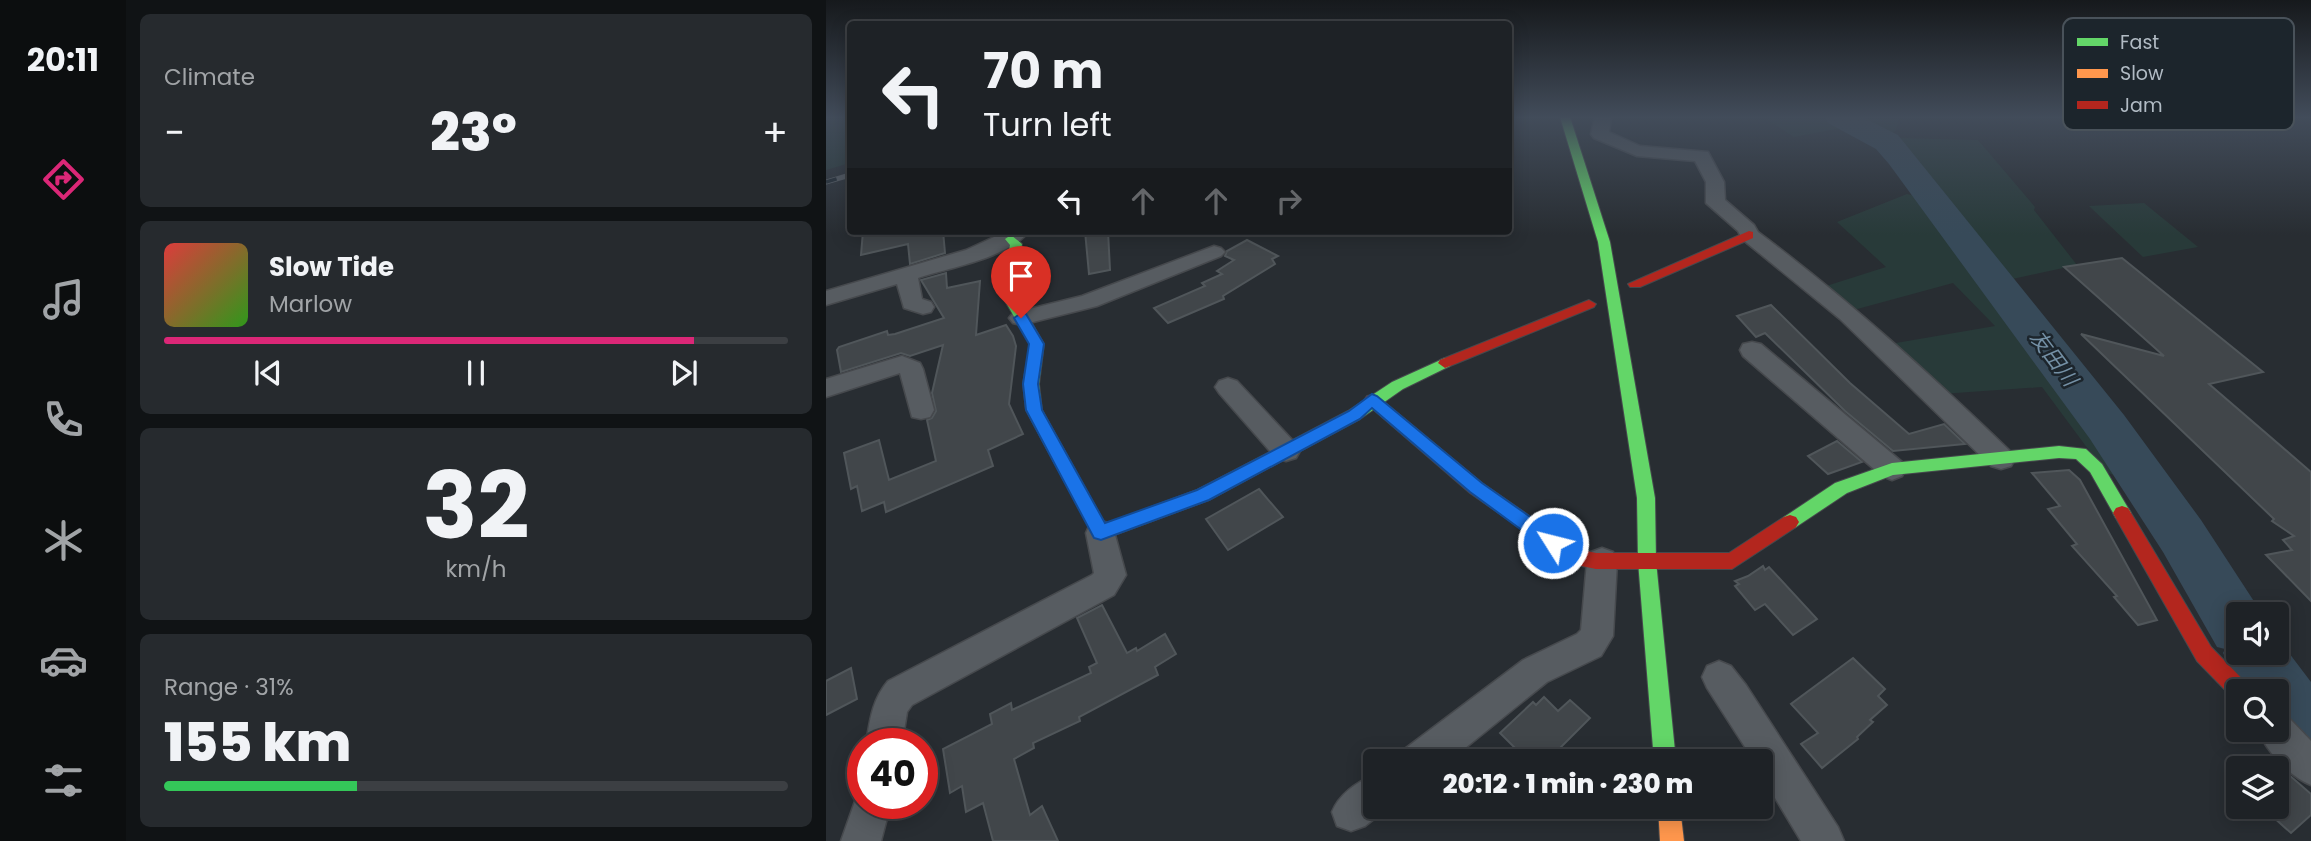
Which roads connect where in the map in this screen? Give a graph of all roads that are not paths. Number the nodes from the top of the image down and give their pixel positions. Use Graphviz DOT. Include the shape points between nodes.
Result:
graph roads {
  1 [pos="1577,156"];
  2 [pos="1702,156"];
  3 [pos="1015,235"];
  4 [pos="1749,235"];
  5 [pos="1214,252"];
  6 [pos="906,274"];
  7 [pos="1635,284"];
  8 [pos="826,298"];
  9 [pos="1589,304"];
  10 [pos="923,306"];
  11 [pos="1021,318"];
  12 [pos="1752,350"];
  13 [pos="1228,387"];
  14 [pos="826,388"];
  15 [pos="1372,400"];
  16 [pos="921,410"];
  17 [pos="1286,451"];
  18 [pos="2001,459"];
  19 [pos="1892,469"];
  20 [pos="1101,533"];
  21 [pos="1602,561"];
  22 [pos="1647,561"];
  23 [pos="1719,677"];
  24 [pos="2228,679"];
  25 [pos="886,728"];
  26 [pos="2287,742"];
  27 [pos="1435,749"];
  28 [pos="1664,749"];
  29 [pos="2311,767"];
  30 [pos="867,819"];
  31 [pos="1670,819"];
  32 [pos="861,841"];
  33 [pos="1672,841"];
  34 [pos="1824,841"];
  1 -- 22 [label="street" via="1604,242 1646,498"];
  2 -- 4 [label="street" via="1715,182 1716,203"];
  3 -- 6 [label="street" via="973,254"];
  3 -- 11 [label="street" via="1010,281 1012,301"];
  4 -- 7 [label="street"];
  4 -- 18 [label="street" via="1802,274"];
  5 -- 11 [label="street" via="1090,301"];
  6 -- 8 [label="street"];
  6 -- 10 [label="street" via="912,303"];
  9 -- 15 [label="street" via="1420,373"];
  11 -- 20 [label="street" via="1037,344 1031,384 1034,410"];
  12 -- 19 [label="street"];
  13 -- 17 [label="street"];
  14 -- 16 [label="street" via="902,364 911,369"];
  15 -- 17 [label="street" via="1354,415"];
  15 -- 21 [label="street" via="1476,488 1572,556"];
  17 -- 20 [label="street" via="1203,495"];
  18 -- 19 [label="street"];
  18 -- 24 [label="street" via="2080,453 2096,468 2204,654"];
  19 -- 22 [label="street" via="1841,488 1732,561"];
  20 -- 25 [label="street" via="1110,575 1103,585 900,693 890,705"];
  21 -- 22 [label="street"];
  21 -- 27 [label="street" via="1597,636 1589,645 1535,671"];
  22 -- 28 [label="street"];
  23 -- 34 [label="street" via="1747,714"];
  26 -- 29 [label="street"];
  30 -- 32 [label="street"];
  31 -- 33 [label="street"];
}
